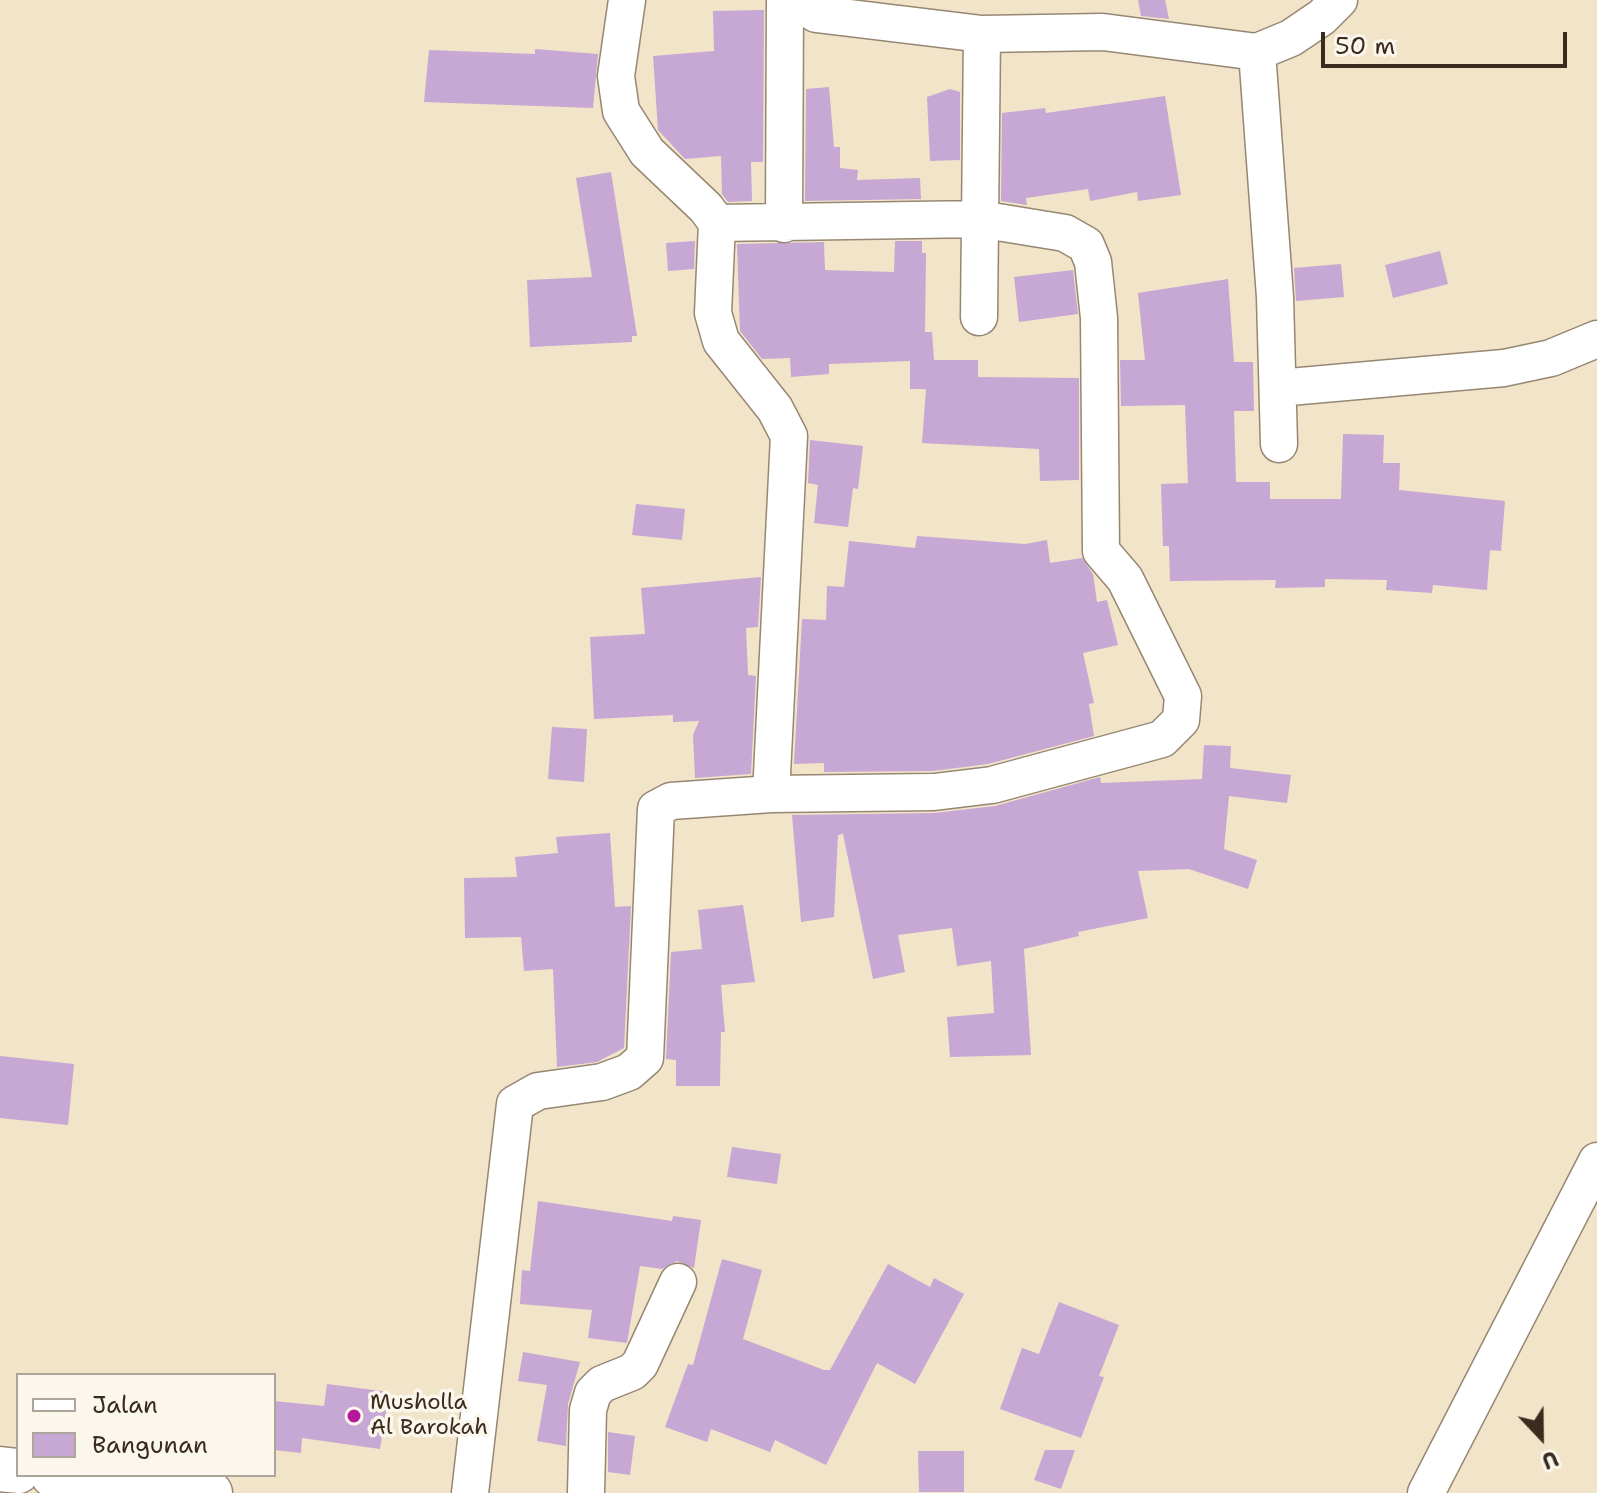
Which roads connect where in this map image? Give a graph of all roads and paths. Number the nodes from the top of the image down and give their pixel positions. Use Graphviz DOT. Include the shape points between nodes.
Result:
graph roads {
  1 [pos="627,0"];
  2 [pos="785,0"];
  3 [pos="796,0"];
  4 [pos="1339,0"];
  5 [pos="982,34"];
  6 [pos="1257,52"];
  7 [pos="979,219"];
  8 [pos="717,223"];
  9 [pos="784,224"];
  10 [pos="979,317"];
  11 [pos="1597,339"];
  12 [pos="1278,388"];
  13 [pos="1279,444"];
  14 [pos="771,794"];
  15 [pos="1597,1161"];
  16 [pos="678,1282"];
  17 [pos="70,1477"];
  18 [pos="210,1493"];
  19 [pos="470,1493"];
  20 [pos="586,1493"];
  21 [pos="1426,1493"];
  1 -- 8 [label="street" via="616,76 621,111 647,152"];
  2 -- 9 [label="street"];
  3 -- 5 [label="street" via="816,14"];
  4 -- 6 [label="street" via="1291,38"];
  5 -- 6 [label="street" via="1103,32"];
  5 -- 7 [label="street"];
  6 -- 12 [label="street"];
  7 -- 9 [label="street"];
  7 -- 10 [label="street"];
  7 -- 14 [label="street" via="1065,233 1086,245 1093,262 1099,318 1101,551 1125,579 1180,688 1181,720 1152,743 992,785 934,792"];
  8 -- 9 [label="street"];
  8 -- 14 [label="street" via="713,313 721,341 775,409 789,436"];
  11 -- 12 [label="street" via="1551,358 1504,368"];
  12 -- 13 [label="street"];
  14 -- 19 [label="street" via="671,801 656,809 645,1058 629,1072 602,1082 538,1091 515,1104"];
  15 -- 21 [label="street"];
  16 -- 20 [label="street" via="640,1364 593,1393"];
  17 -- 18 [label="main road"];
}
